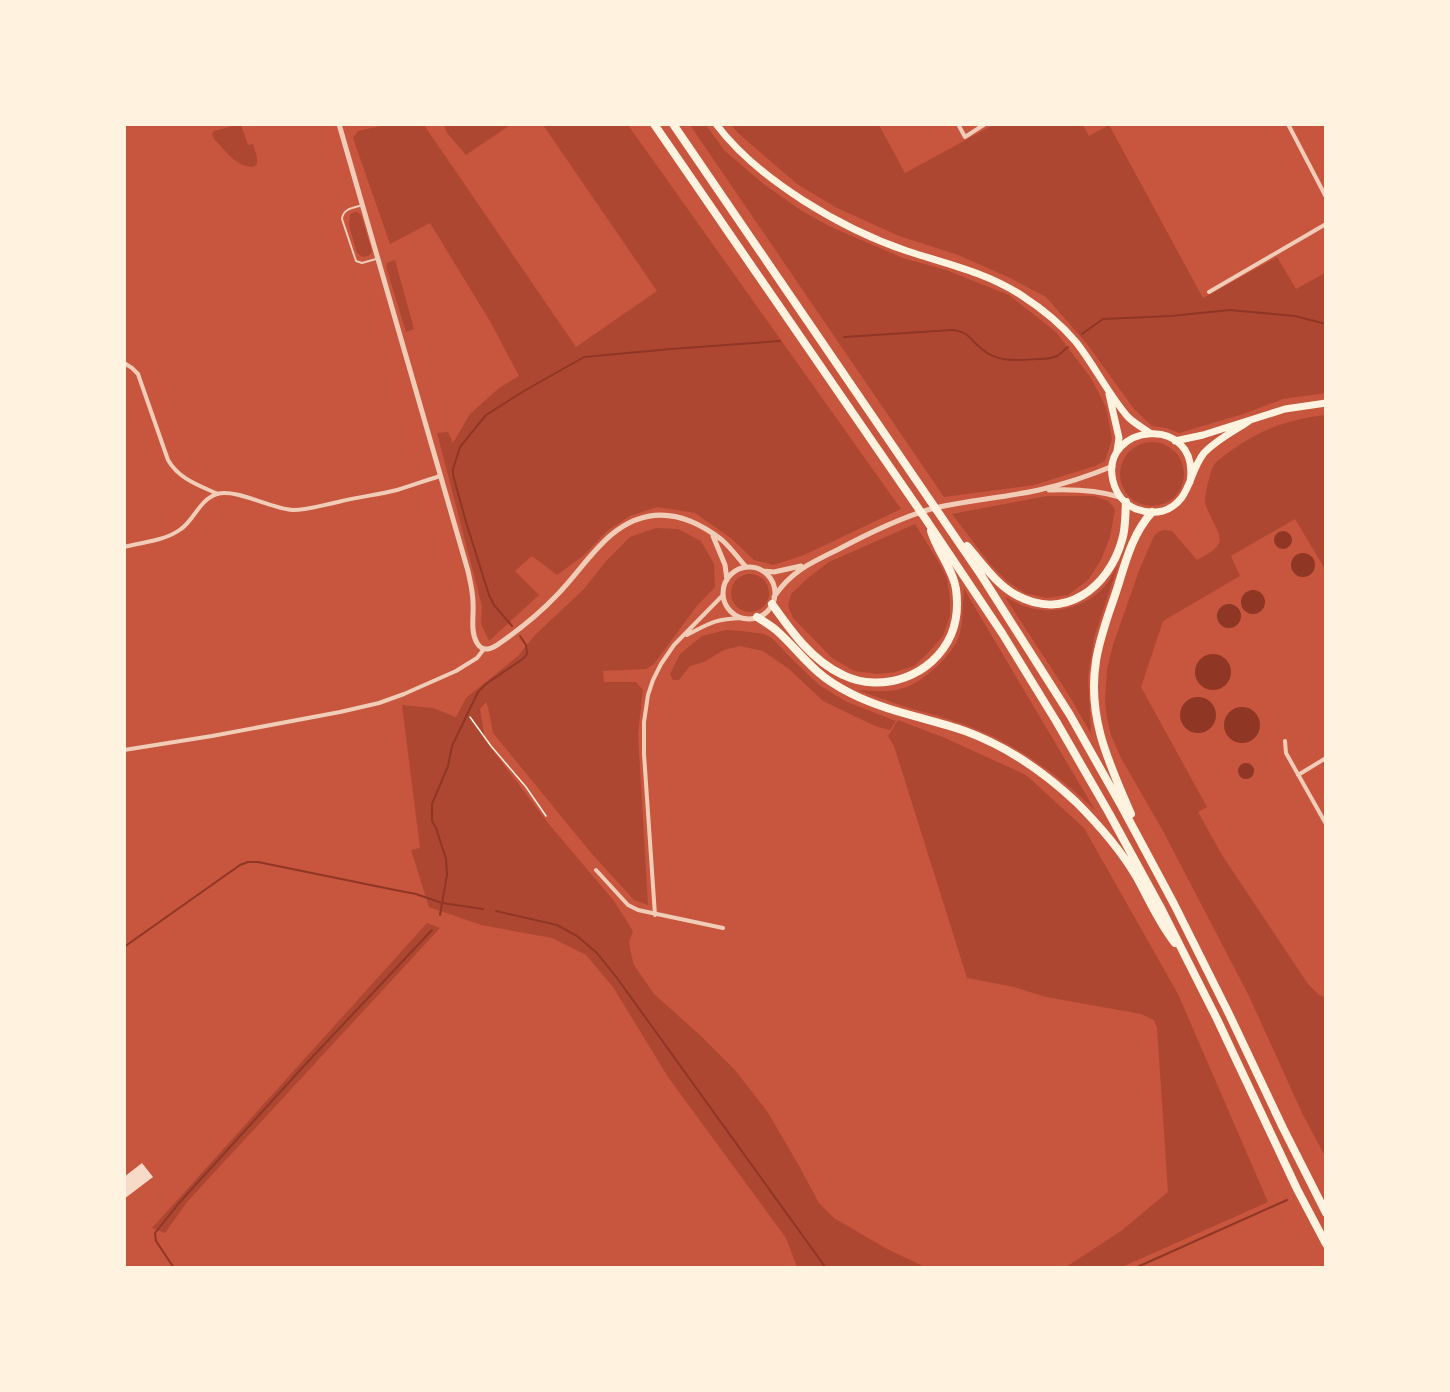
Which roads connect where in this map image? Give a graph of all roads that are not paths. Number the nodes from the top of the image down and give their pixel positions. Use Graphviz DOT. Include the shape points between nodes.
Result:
graph roads {
  1 [pos="339,124"];
  2 [pos="654,124"];
  3 [pos="673,124"];
  4 [pos="716,124"];
  5 [pos="958,124"];
  6 [pos="986,124"];
  7 [pos="1288,124"];
  8 [pos="1326,197"];
  9 [pos="363,205"];
  10 [pos="1326,224"];
  11 [pos="378,258"];
  12 [pos="1209,292"];
  13 [pos="124,363"];
  14 [pos="1107,389"];
  15 [pos="1326,403"];
  16 [pos="1249,421"];
  17 [pos="1150,433"];
  18 [pos="1175,441"];
  19 [pos="1117,454"];
  20 [pos="1113,466"];
  21 [pos="441,476"];
  22 [pos="1190,482"];
  23 [pos="1038,490"];
  24 [pos="218,494"];
  25 [pos="1123,500"];
  26 [pos="1152,512"];
  27 [pos="944,519"];
  28 [pos="927,521"];
  29 [pos="713,535"];
  30 [pos="124,547"];
  31 [pos="806,565"];
  32 [pos="746,567"];
  33 [pos="762,571"];
  34 [pos="727,580"];
  35 [pos="723,595"];
  36 [pos="773,600"];
  37 [pos="757,617"];
  38 [pos="742,618"];
  39 [pos="684,637"];
  40 [pos="484,649"];
  41 [pos="1285,741"];
  42 [pos="124,750"];
  43 [pos="1326,758"];
  44 [pos="1298,775"];
  45 [pos="1326,824"];
  46 [pos="1152,862"];
  47 [pos="597,870"];
  48 [pos="655,915"];
  49 [pos="723,928"];
  50 [pos="1186,956"];
  51 [pos="1326,1213"];
  52 [pos="1326,1244"];
  1 -- 9 [label="street"];
  2 -- 28 [label="highway"];
  3 -- 27 [label="highway"];
  4 -- 14 [label="main road" via="758,167 829,217 905,250 988,276 1034,304 1077,344"];
  5 -- 6 [label="street" via="965,137"];
  7 -- 8 [label="street"];
  9 -- 11 [label="street"];
  9 -- 11 [label="lane" via="346,210 342,219 356,261"];
  10 -- 12 [label="street"];
  11 -- 21 [label="street"];
  13 -- 24 [label="street" via="138,374 172,468 187,480"];
  14 -- 17 [label="main road" via="1129,418"];
  14 -- 19 [label="main road" via="1119,438"];
  15 -- 16 [label="main road" via="1285,409"];
  16 -- 18 [label="main road"];
  16 -- 22 [label="main road" via="1204,454"];
  17 -- 18 [label="main road"];
  17 -- 19 [label="main road" via="1131,439"];
  18 -- 22 [label="main road" via="1189,459"];
  19 -- 20 [label="main road"];
  20 -- 23 [label="street"];
  20 -- 25 [label="main road" via="1113,482"];
  21 -- 24 [label="street" via="396,490 292,510 228,493"];
  21 -- 40 [label="street" via="468,571 475,637"];
  22 -- 26 [label="main road" via="1174,506"];
  23 -- 25 [label="street" via="1073,489 1106,493"];
  23 -- 31 [label="street" via="931,510 894,522"];
  24 -- 30 [label="street" via="201,504 181,529 154,541"];
  25 -- 26 [label="main road" via="1138,510"];
  25 -- 27 [label="highway" via="1125,528 1112,566 1087,593 1054,604 1028,600 1006,589"];
  26 -- 46 [label="highway" via="1137,533 1104,626 1096,660 1094,696 1107,759"];
  27 -- 46 [label="highway" via="1061,701"];
  28 -- 36 [label="highway" via="954,579 956,611 945,645 917,673 880,683 844,676 811,652 786,624"];
  28 -- 50 [label="highway" via="1056,721"];
  29 -- 32 [label="street"];
  29 -- 34 [label="street"];
  29 -- 40 [label="street" via="677,516 656,515 632,521 602,543 529,621 489,650"];
  31 -- 33 [label="street"];
  31 -- 36 [label="street" via="786,581"];
  32 -- 33 [label="street"];
  32 -- 34 [label="street"];
  33 -- 36 [label="street" via="772,582"];
  34 -- 35 [label="street"];
  35 -- 38 [label="street" via="729,609"];
  35 -- 39 [label="street"];
  36 -- 37 [label="street" via="768,610"];
  37 -- 38 [label="street"];
  37 -- 50 [label="highway" via="840,688 988,741 1061,788 1115,846 1166,931"];
  38 -- 39 [label="street" via="723,618"];
  39 -- 48 [label="street" via="674,645 653,680 644,722"];
  40 -- 42 [label="street" via="471,663 449,675 370,705"];
  41 -- 44 [label="street" via="1286,753"];
  43 -- 44 [label="street"];
  44 -- 45 [label="street"];
  46 -- 51 [label="highway"];
  47 -- 48 [label="street" via="628,905"];
  48 -- 49 [label="street"];
  50 -- 52 [label="highway"];
}
